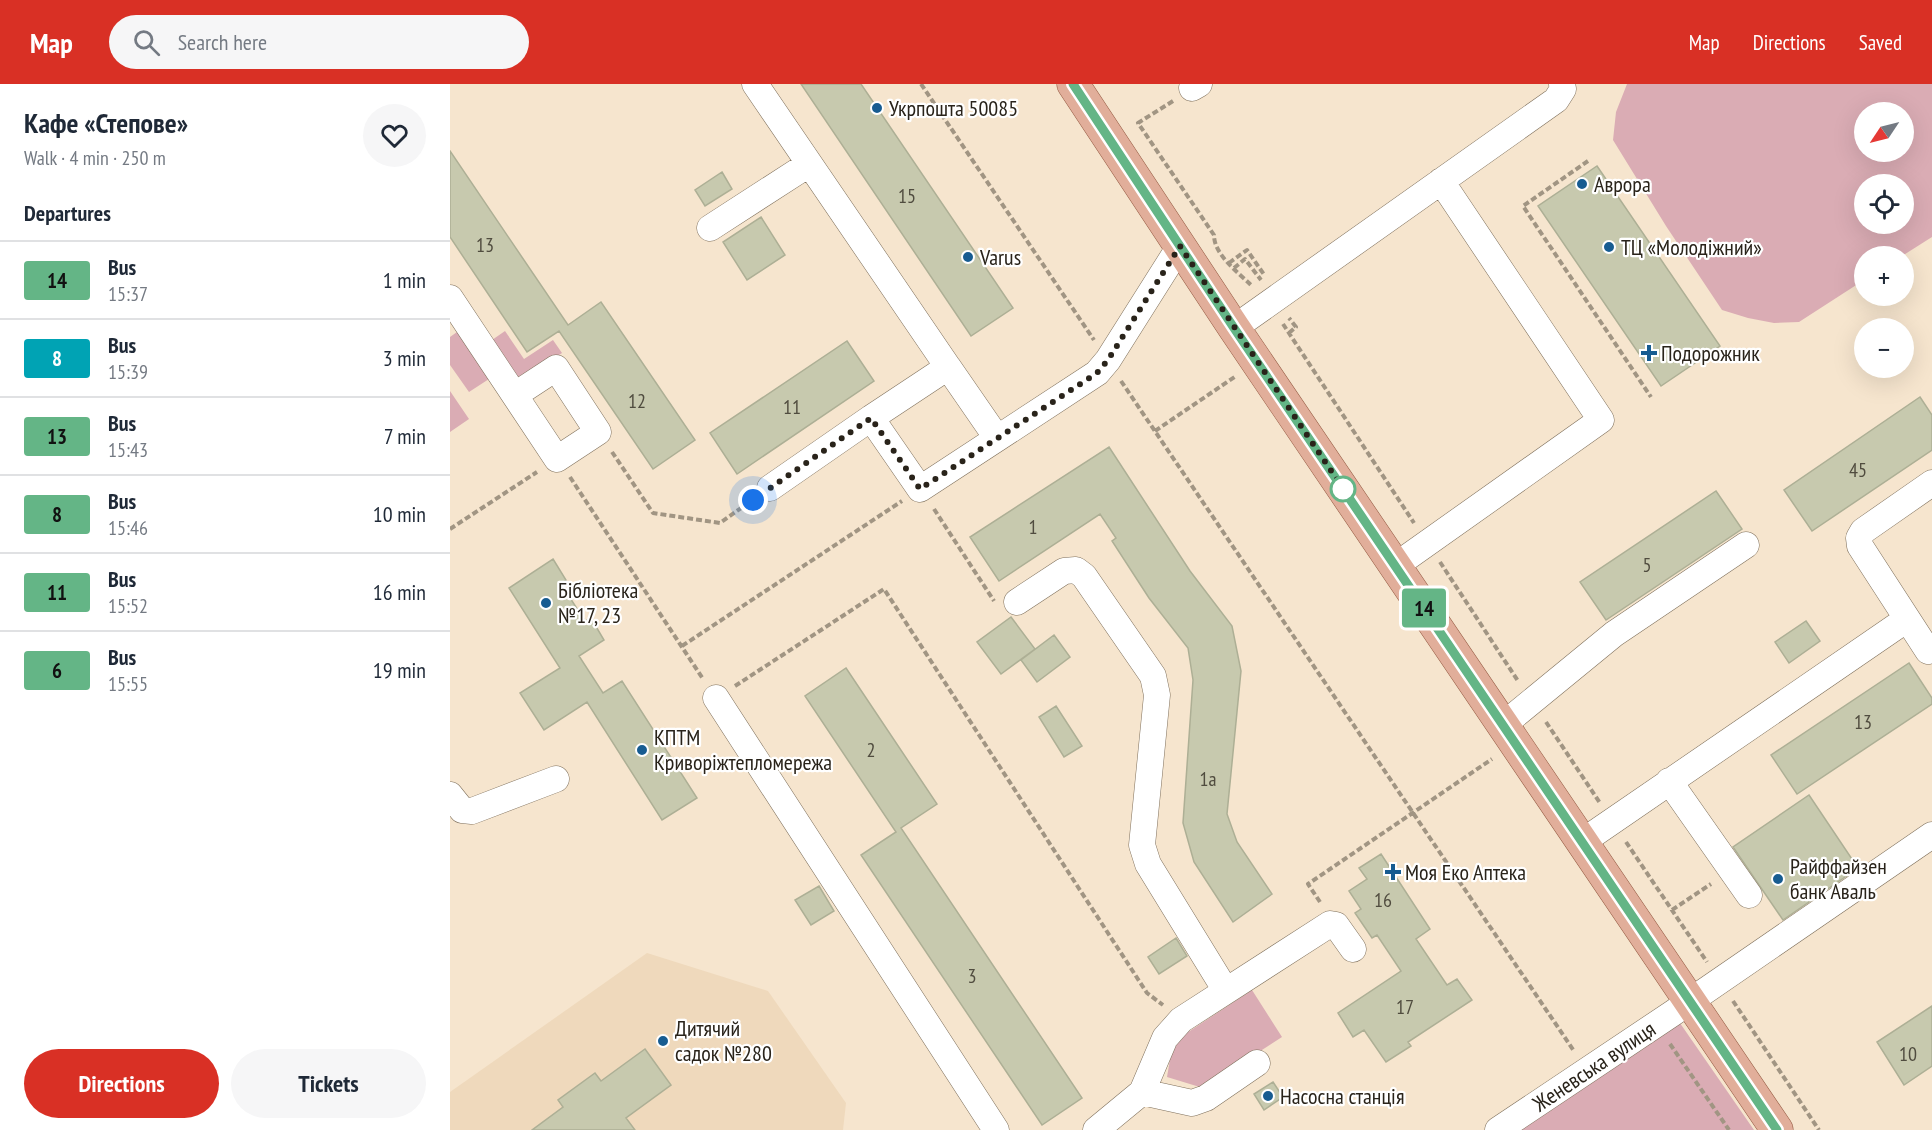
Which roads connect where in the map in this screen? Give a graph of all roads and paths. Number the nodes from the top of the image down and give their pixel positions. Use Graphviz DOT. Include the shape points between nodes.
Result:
graph roads {
  1 [pos="755,84"];
  2 [pos="921,84"];
  3 [pos="1073,84"];
  4 [pos="1562,84"];
  5 [pos="1196,86"];
  6 [pos="1588,161"];
  7 [pos="809,164"];
  8 [pos="1441,181"];
  9 [pos="710,228"];
  10 [pos="1180,246"];
  11 [pos="1245,259"];
  12 [pos="1229,263"];
  13 [pos="1234,268"];
  14 [pos="450,298"];
  15 [pos="1274,299"];
  16 [pos="1296,327"];
  17 [pos="1234,328"];
  18 [pos="1288,333"];
  19 [pos="1108,360"];
  20 [pos="948,367"];
  21 [pos="1242,371"];
  22 [pos="515,395"];
  23 [pos="1651,397"];
  24 [pos="871,418"];
  25 [pos="1155,431"];
  26 [pos="598,432"];
  27 [pos="997,438"];
  28 [pos="557,459"];
  29 [pos="1932,483"];
  30 [pos="770,488"];
  31 [pos="920,489"];
  32 [pos="450,529"];
  33 [pos="1427,543"];
  34 [pos="1746,545"];
  35 [pos="1395,566"];
  36 [pos="1017,603"];
  37 [pos="1907,619"];
  38 [pos="682,646"];
  39 [pos="1931,654"];
  40 [pos="716,698"];
  41 [pos="1533,702"];
  42 [pos="1509,734"];
  43 [pos="556,779"];
  44 [pos="1669,781"];
  45 [pos="451,800"];
  46 [pos="1412,812"];
  47 [pos="1611,820"];
  48 [pos="1932,835"];
  49 [pos="1582,842"];
  50 [pos="1732,870"];
  51 [pos="1749,895"];
  52 [pos="1672,910"];
  53 [pos="1333,923"];
  54 [pos="1353,949"];
  55 [pos="1719,981"];
  56 [pos="1226,991"];
  57 [pos="1690,1001"];
  58 [pos="1181,1020"];
  59 [pos="1657,1024"];
  60 [pos="1257,1063"];
  61 [pos="1587,1070"];
  62 [pos="1142,1092"];
  63 [pos="996,1130"];
  64 [pos="1096,1130"];
  65 [pos="1498,1130"];
  66 [pos="1729,1130"];
  67 [pos="1777,1130"];
  68 [pos="1819,1130"];
  1 -- 7 [label="street"];
  2 -- 19 [label="path"];
  3 -- 10 [label="main road"];
  4 -- 8 [label="street" via="1556,100"];
  5 -- 12 [label="path" via="1138,123"];
  6 -- 23 [label="path" via="1523,206"];
  7 -- 9 [label="street"];
  7 -- 20 [label="street"];
  8 -- 15 [label="street"];
  8 -- 33 [label="street" via="1601,420"];
  10 -- 17 [label="main road"];
  10 -- 19 [label="street"];
  11 -- 13 [label="path"];
  12 -- 13 [label="path"];
  12 -- 15 [label="path" via="1247,250"];
  13 -- 15 [label="path"];
  14 -- 22 [label="street"];
  15 -- 17 [label="street"];
  15 -- 18 [label="path"];
  16 -- 18 [label="path"];
  17 -- 35 [label="main road"];
  18 -- 33 [label="path"];
  19 -- 25 [label="path"];
  19 -- 27 [label="street" via="1083,383"];
  20 -- 24 [label="street"];
  20 -- 27 [label="street"];
  21 -- 25 [label="path"];
  22 -- 26 [label="street" via="556,368"];
  22 -- 28 [label="street"];
  24 -- 30 [label="street"];
  24 -- 31 [label="street"];
  25 -- 46 [label="path"];
  26 -- 28 [label="street"];
  26 -- 30 [label="path" via="653,513 720,523"];
  27 -- 31 [label="street"];
  28 -- 32 [label="path"];
  28 -- 38 [label="path"];
  29 -- 37 [label="street" via="1863,531 1859,538 1860,546"];
  31 -- 36 [label="path" via="994,602"];
  31 -- 38 [label="path"];
  33 -- 35 [label="street"];
  33 -- 41 [label="path"];
  34 -- 41 [label="street" via="1614,634"];
  35 -- 42 [label="main road"];
  36 -- 56 [label="street" via="1064,571 1076,570 1153,676 1157,695 1142,844 1148,864"];
  37 -- 39 [label="street"];
  37 -- 44 [label="street"];
  38 -- 40 [label="path"];
  40 -- 58 [label="path" via="884,589 1147,993"];
  40 -- 63 [label="street"];
  41 -- 42 [label="street"];
  41 -- 47 [label="path"];
  42 -- 46 [label="path"];
  42 -- 49 [label="main road"];
  43 -- 45 [label="street" via="472,811 462,810"];
  44 -- 47 [label="street"];
  44 -- 50 [label="street"];
  46 -- 53 [label="path" via="1308,884"];
  46 -- 61 [label="path"];
  47 -- 49 [label="street"];
  47 -- 52 [label="path"];
  48 -- 55 [label="street, Женевська вулиця"];
  49 -- 57 [label="main road"];
  50 -- 51 [label="street"];
  50 -- 52 [label="path"];
  52 -- 55 [label="path"];
  53 -- 54 [label="street"];
  53 -- 56 [label="street"];
  55 -- 57 [label="street, Женевська вулиця"];
  55 -- 68 [label="path"];
  56 -- 58 [label="street"];
  57 -- 59 [label="street, Женевська вулиця"];
  57 -- 67 [label="main road"];
  58 -- 62 [label="street" via="1165,1038"];
  59 -- 61 [label="street, Женевська вулиця"];
  59 -- 66 [label="path"];
  60 -- 62 [label="street" via="1206,1098 1192,1103"];
  61 -- 65 [label="street, Женевська вулиця"];
  62 -- 64 [label="street"];
}
